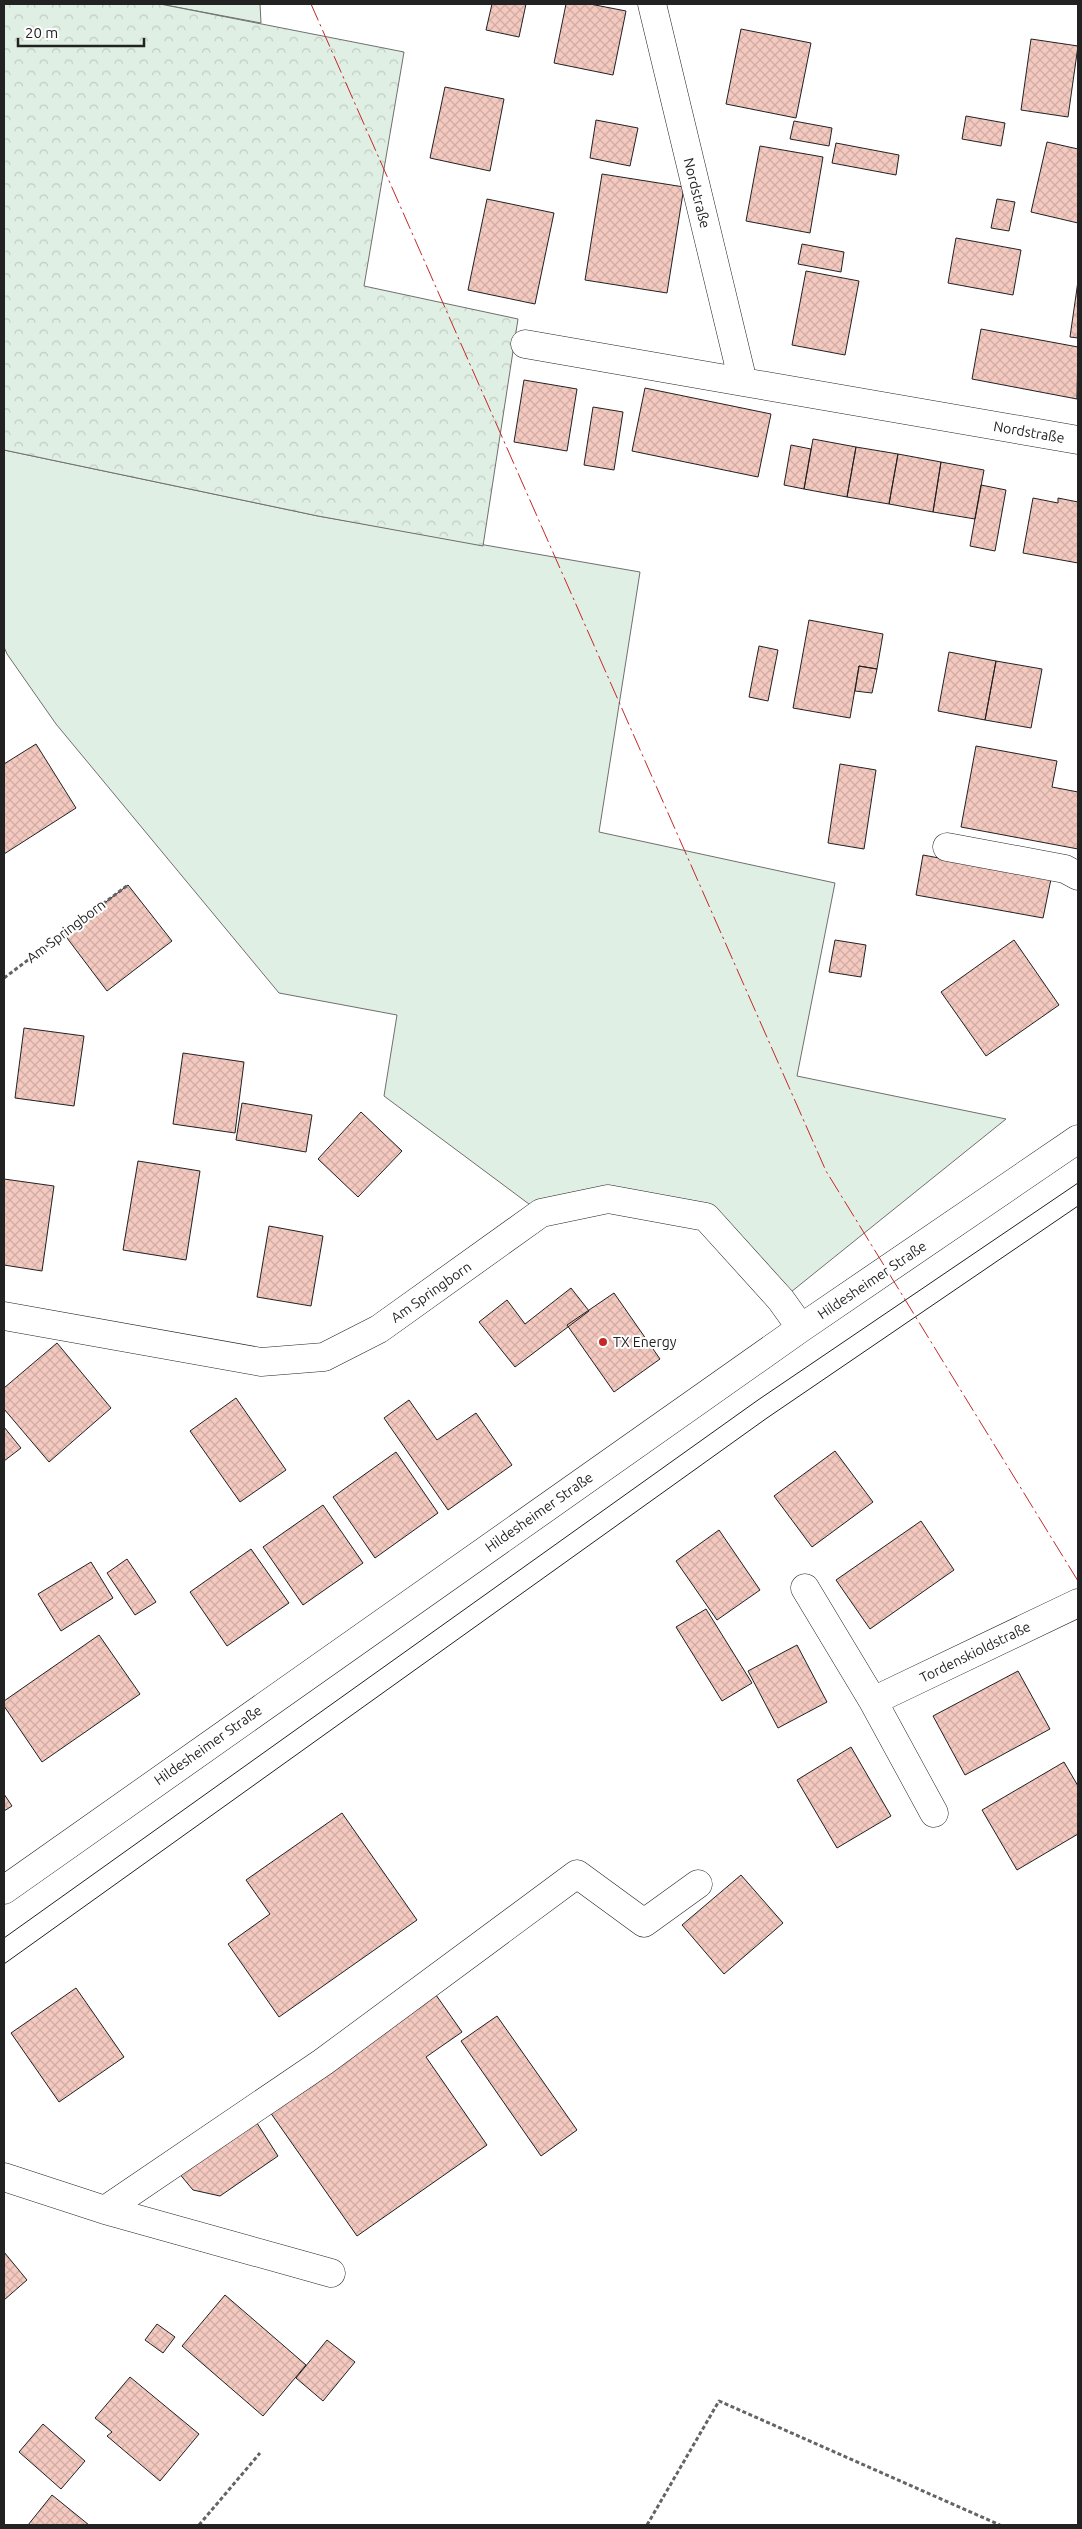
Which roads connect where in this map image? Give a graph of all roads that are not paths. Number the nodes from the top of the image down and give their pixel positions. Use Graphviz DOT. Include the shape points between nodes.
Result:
graph roads {
  1 [pos="652,4"];
  2 [pos="525,344"];
  3 [pos="743,382"];
  4 [pos="1078,440"];
  5 [pos="947,847"];
  6 [pos="1078,876"];
  7 [pos="1078,1139"];
  8 [pos="4,1316"];
  9 [pos="802,1328"];
  10 [pos="805,1588"];
  11 [pos="1078,1603"];
  12 [pos="873,1701"];
  13 [pos="934,1813"];
  14 [pos="698,1884"];
  15 [pos="4,1890"];
  16 [pos="4,2177"];
  17 [pos="105,2210"];
  18 [pos="332,2273"];
  1 -- 3 [label="street, Nordstraße"];
  2 -- 3 [label="street, Nordstraße"];
  3 -- 4 [label="street, Nordstraße"];
  5 -- 6 [label="street" via="1065,869"];
  7 -- 9 [label="street, Hildesheimer Straße"];
  8 -- 9 [label="street, Am Springborn" via="261,1362 324,1357 379,1329 542,1213 608,1199 706,1217"];
  9 -- 15 [label="street, Hildesheimer Straße"];
  10 -- 12 [label="street"];
  11 -- 12 [label="street, Tordenskioldstraße"];
  12 -- 13 [label="street"];
  14 -- 17 [label="street" via="644,1922 577,1874 323,2062"];
  16 -- 17 [label="street"];
  17 -- 18 [label="street"];
}
